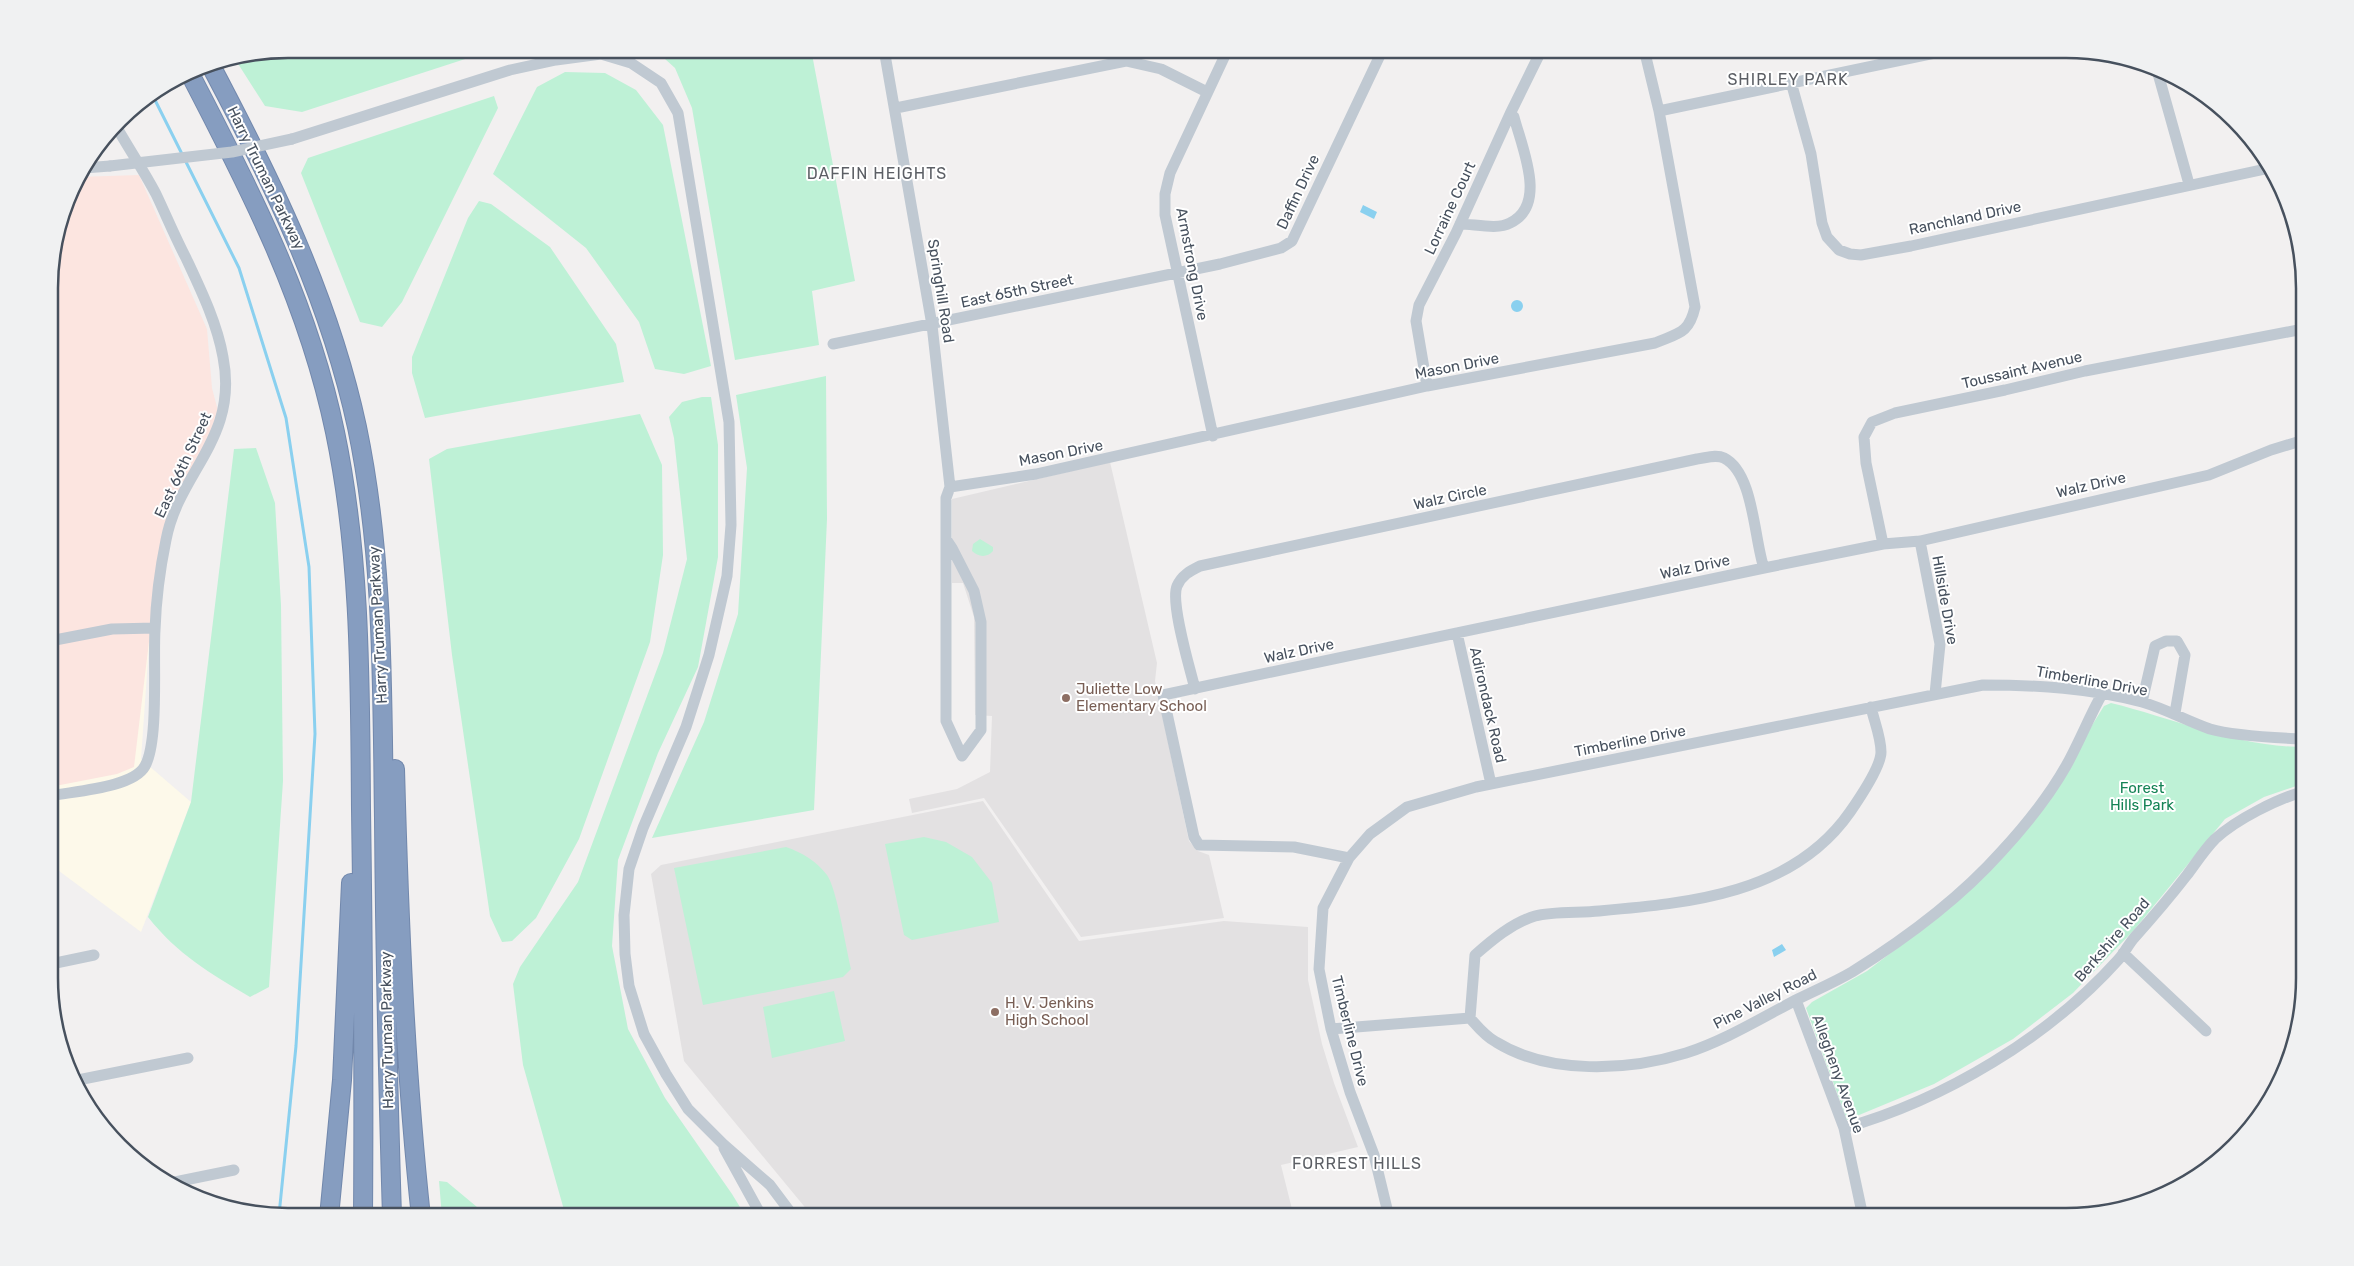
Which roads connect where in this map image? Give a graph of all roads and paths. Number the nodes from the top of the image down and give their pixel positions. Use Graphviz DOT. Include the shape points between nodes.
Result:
graph roads {
  1 [pos="571,58"];
  2 [pos="614,58"];
  3 [pos="886,58"];
  4 [pos="1224,58"];
  5 [pos="1379,58"];
  6 [pos="1538,58"];
  7 [pos="1646,58"];
  8 [pos="1910,58"];
  9 [pos="213,70"];
  10 [pos="2159,77"];
  11 [pos="192,79"];
  12 [pos="1791,82"];
  13 [pos="1207,92"];
  14 [pos="896,108"];
  15 [pos="1659,111"];
  16 [pos="1510,114"];
  17 [pos="119,131"];
  18 [pos="91,167"];
  19 [pos="2264,169"];
  20 [pos="2189,184"];
  21 [pos="1460,224"];
  22 [pos="1177,272"];
  23 [pos="932,325"];
  24 [pos="2296,331"];
  25 [pos="833,344"];
  26 [pos="1427,386"];
  27 [pos="1214,436"];
  28 [pos="2296,442"];
  29 [pos="950,487"];
  30 [pos="370,499"];
  31 [pos="946,539"];
  32 [pos="1920,540"];
  33 [pos="1882,544"];
  34 [pos="1764,568"];
  35 [pos="155,628"];
  36 [pos="1457,633"];
  37 [pos="58,639"];
  38 [pos="1194,689"];
  39 [pos="1935,694"];
  40 [pos="2102,694"];
  41 [pos="2142,702"];
  42 [pos="1871,707"];
  43 [pos="2175,713"];
  44 [pos="2296,738"];
  45 [pos="360,753"];
  46 [pos="1491,784"];
  47 [pos="2296,794"];
  48 [pos="58,795"];
  49 [pos="1349,858"];
  50 [pos="2123,953"];
  51 [pos="94,955"];
  52 [pos="58,963"];
  53 [pos="1796,1000"];
  54 [pos="1470,1018"];
  55 [pos="1332,1029"];
  56 [pos="2206,1031"];
  57 [pos="188,1058"];
  58 [pos="81,1079"];
  59 [pos="1844,1128"];
  60 [pos="723,1144"];
  61 [pos="234,1170"];
  62 [pos="179,1181"];
  63 [pos="330,1208"];
  64 [pos="363,1208"];
  65 [pos="392,1208"];
  66 [pos="420,1208"];
  67 [pos="757,1208"];
  68 [pos="787,1208"];
  69 [pos="1388,1208"];
  70 [pos="1861,1208"];
  1 -- 18 [label="street, bridge" via="510,70 292,139 232,152"];
  2 -- 60 [label="street, bridge" via="631,63 661,83 678,112 729,422 731,525 727,576 709,655 686,727 629,869 624,915 625,954 629,986 644,1034 688,1109"];
  3 -- 14 [label="street, Springhill Road"];
  4 -- 13 [label="street, Armstrong Drive"];
  5 -- 22 [label="street, Daffin Drive" via="1292,241 1281,248"];
  6 -- 16 [label="street, Lorraine Court"];
  7 -- 15 [label="street, Mason Drive"];
  8 -- 12 [label="street"];
  9 -- 30 [label="highway, Harry Truman Parkway" via="282,205 313,282 348,389"];
  10 -- 20 [label="street"];
  11 -- 45 [label="highway, Harry Truman Parkway" via="272,237 305,325 328,404 341,465 354,558"];
  12 -- 15 [label="street"];
  12 -- 20 [label="street, Ranchland Drive" via="1811,154 1827,237 1839,250 1850,254 1911,246"];
  13 -- 14 [label="street" via="1161,69 1126,60"];
  13 -- 22 [label="street, Armstrong Drive" via="1170,173 1165,194"];
  14 -- 23 [label="street, Springhill Road"];
  15 -- 26 [label="street, Mason Drive" via="1694,307 1692,322 1681,332 1655,343"];
  16 -- 21 [label="street, Lorraine Court"];
  16 -- 21 [label="street" via="1514,117 1530,179 1529,204 1525,212 1509,224"];
  17 -- 35 [label="street, East 66th Street" via="155,192 202,292 222,351 225,373 224,413 218,431 177,506 166,538"];
  19 -- 20 [label="street, Ranchland Drive"];
  21 -- 26 [label="street, Lorraine Court" via="1419,306 1416,322"];
  22 -- 23 [label="street, East 65th Street"];
  22 -- 27 [label="street, Armstrong Drive"];
  23 -- 25 [label="street, East 65th Street"];
  23 -- 29 [label="street, Springhill Road"];
  24 -- 33 [label="street, Toussaint Avenue" via="2085,371 1895,413 1872,422 1864,437 1866,464"];
  26 -- 27 [label="street, Mason Drive"];
  27 -- 29 [label="street, Mason Drive" via="1036,474"];
  28 -- 32 [label="street, Walz Drive" via="2209,475"];
  29 -- 31 [label="street, Springhill Road" via="946,498"];
  30 -- 65 [label="highway, Harry Truman Parkway" via="380,611"];
  30 -- 66 [label="highway" via="387,610 393,687 398,900 406,1051"];
  31 -- 31 [label="street, Springhill Road" via="946,721 962,756 981,730 983,717 981,622 974,591"];
  32 -- 33 [label="street, Walz Drive"];
  32 -- 39 [label="street, Hillside Drive" via="1940,644"];
  33 -- 34 [label="street, Walz Drive"];
  34 -- 36 [label="street, Walz Drive"];
  34 -- 38 [label="street, Walz Circle" via="1753,514 1736,470 1722,458 1713,456 1688,461 1200,566 1185,573 1177,586 1175,602"];
  35 -- 37 [label="street" via="112,628"];
  35 -- 48 [label="street, East 66th Street" via="152,738 146,766 134,778 120,783"];
  36 -- 38 [label="street, Walz Drive"];
  36 -- 46 [label="street, Adirondack Road"];
  38 -- 49 [label="street, Walz Drive" via="1162,695 1194,837 1199,845 1294,847"];
  39 -- 40 [label="street, Timberline Drive" via="1983,685 2041,685"];
  39 -- 42 [label="street, Timberline Drive"];
  40 -- 41 [label="street, Timberline Drive"];
  40 -- 53 [label="street, Pine Valley Road" via="2066,765 2039,805 2001,852 1965,889 1897,942 1850,973"];
  41 -- 43 [label="street, Timberline Drive"];
  41 -- 43 [label="street" via="2155,646 2177,641 2185,656"];
  42 -- 46 [label="street, Timberline Drive"];
  42 -- 54 [label="street" via="1881,753 1842,824 1811,852 1787,870 1736,892 1664,905 1535,916 1494,937 1475,955"];
  43 -- 44 [label="street, Timberline Drive" via="2211,729"];
  45 -- 63 [label="highway" via="342,1080"];
  45 -- 64 [label="highway, Harry Truman Parkway"];
  46 -- 49 [label="street, Timberline Drive" via="1407,807 1370,834"];
  47 -- 50 [label="street, Berkshire Road" via="2260,810 2216,839"];
  49 -- 55 [label="street, Timberline Drive" via="1323,908 1319,969"];
  50 -- 56 [label="street"];
  50 -- 59 [label="street, Berkshire Road" via="2078,1002 2022,1044 1910,1105"];
  51 -- 52 [label="street"];
  53 -- 54 [label="street, Pine Valley Road" via="1757,1022 1686,1053 1647,1062 1588,1067 1543,1062 1517,1054 1478,1029"];
  53 -- 59 [label="street, Allegheny Avenue"];
  54 -- 55 [label="street"];
  55 -- 69 [label="street, Timberline Drive" via="1350,1092 1374,1155"];
  57 -- 58 [label="street"];
  59 -- 70 [label="street, Allegheny Avenue"];
  60 -- 67 [label="street" via="730,1163"];
  60 -- 68 [label="street" via="770,1185"];
  61 -- 62 [label="street"];
}
